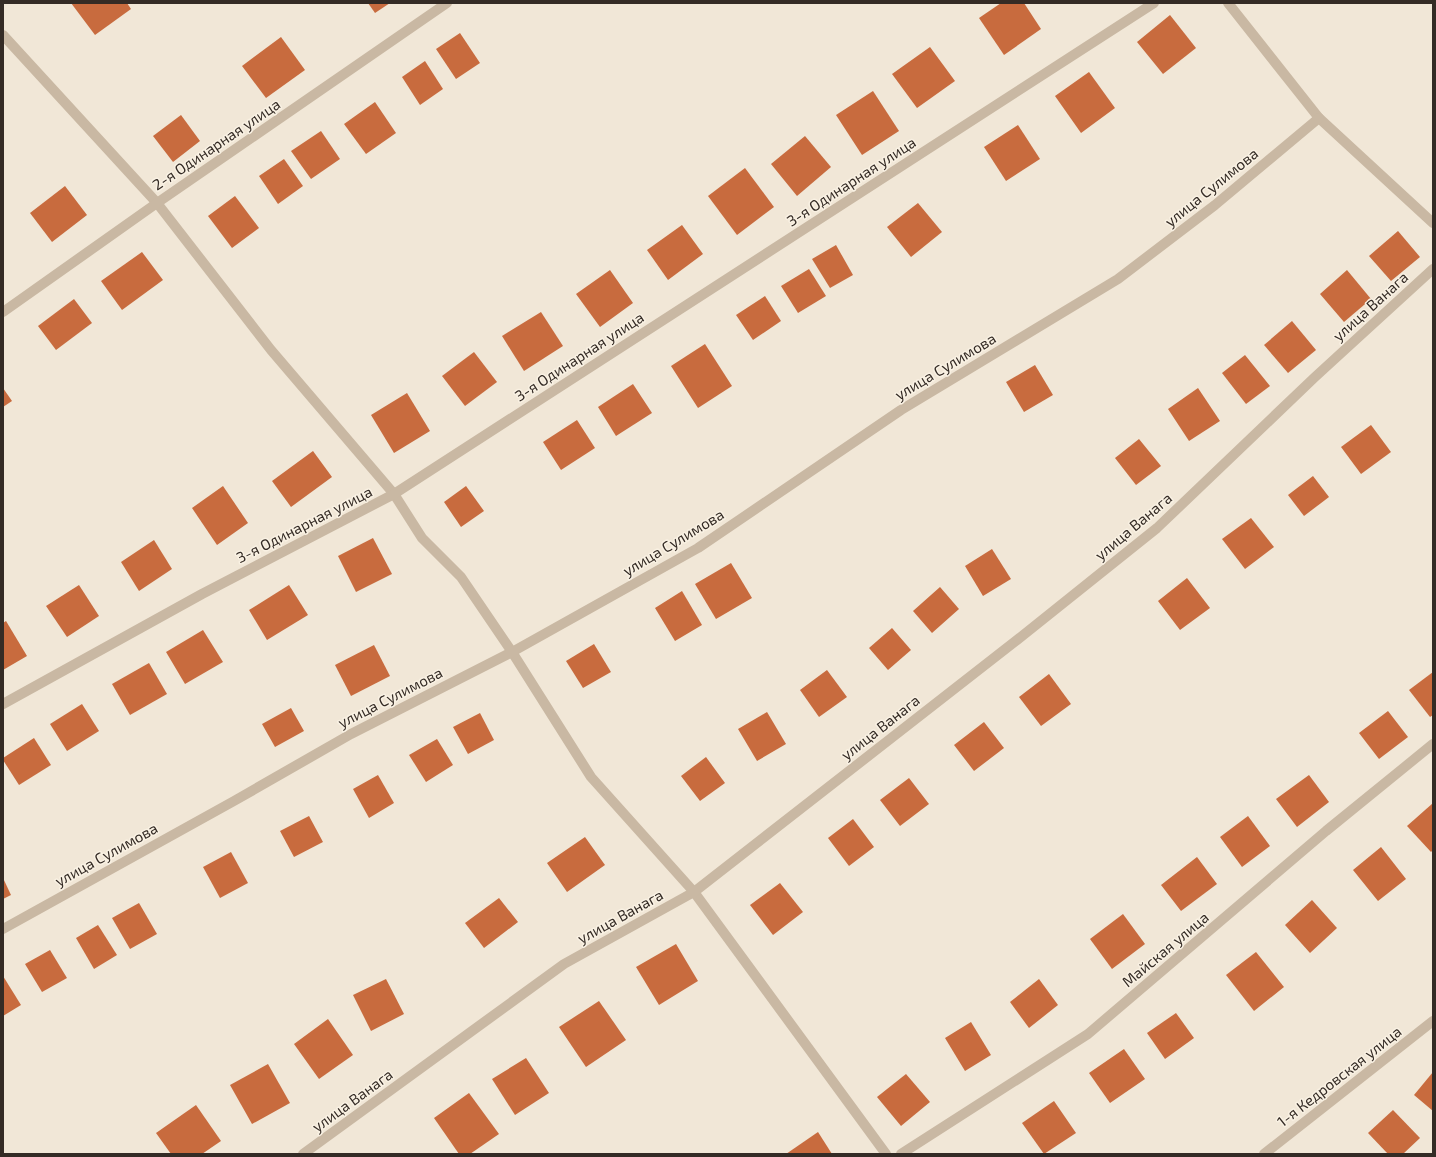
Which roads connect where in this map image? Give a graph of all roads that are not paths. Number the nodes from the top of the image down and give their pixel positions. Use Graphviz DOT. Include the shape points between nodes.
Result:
graph roads {
  1 [pos="447,3"];
  2 [pos="1154,3"];
  3 [pos="1228,3"];
  4 [pos="3,35"];
  5 [pos="1319,118"];
  6 [pos="156,203"];
  7 [pos="1433,224"];
  8 [pos="1433,269"];
  9 [pos="3,312"];
  10 [pos="394,494"];
  11 [pos="512,652"];
  12 [pos="3,704"];
  13 [pos="1433,744"];
  14 [pos="694,892"];
  15 [pos="3,929"];
  16 [pos="1433,1021"];
  17 [pos="303,1154"];
  18 [pos="886,1154"];
  19 [pos="901,1154"];
  20 [pos="1264,1154"];
  1 -- 6 [label="street, 2-я Одинарная улица"];
  2 -- 10 [label="street, 3-я Одинарная улица"];
  3 -- 5 [label="street"];
  4 -- 6 [label="street"];
  5 -- 7 [label="street"];
  5 -- 11 [label="street, улица Сулимова" via="1215,205 1118,279 901,410 698,548"];
  6 -- 9 [label="street, 2-я Одинарная улица"];
  6 -- 10 [label="street" via="271,350"];
  8 -- 14 [label="street, улица Ванага" via="1157,528"];
  10 -- 11 [label="street" via="422,538 461,578"];
  10 -- 12 [label="street, 3-я Одинарная улица" via="202,594"];
  11 -- 14 [label="street" via="591,777"];
  11 -- 15 [label="street, улица Сулимова" via="351,734"];
  13 -- 19 [label="street, Майская улица" via="1326,831 1088,1034"];
  14 -- 17 [label="street, улица Ванага" via="564,964"];
  14 -- 18 [label="street"];
  16 -- 20 [label="street, 1-я Кедровская улица"];
}
